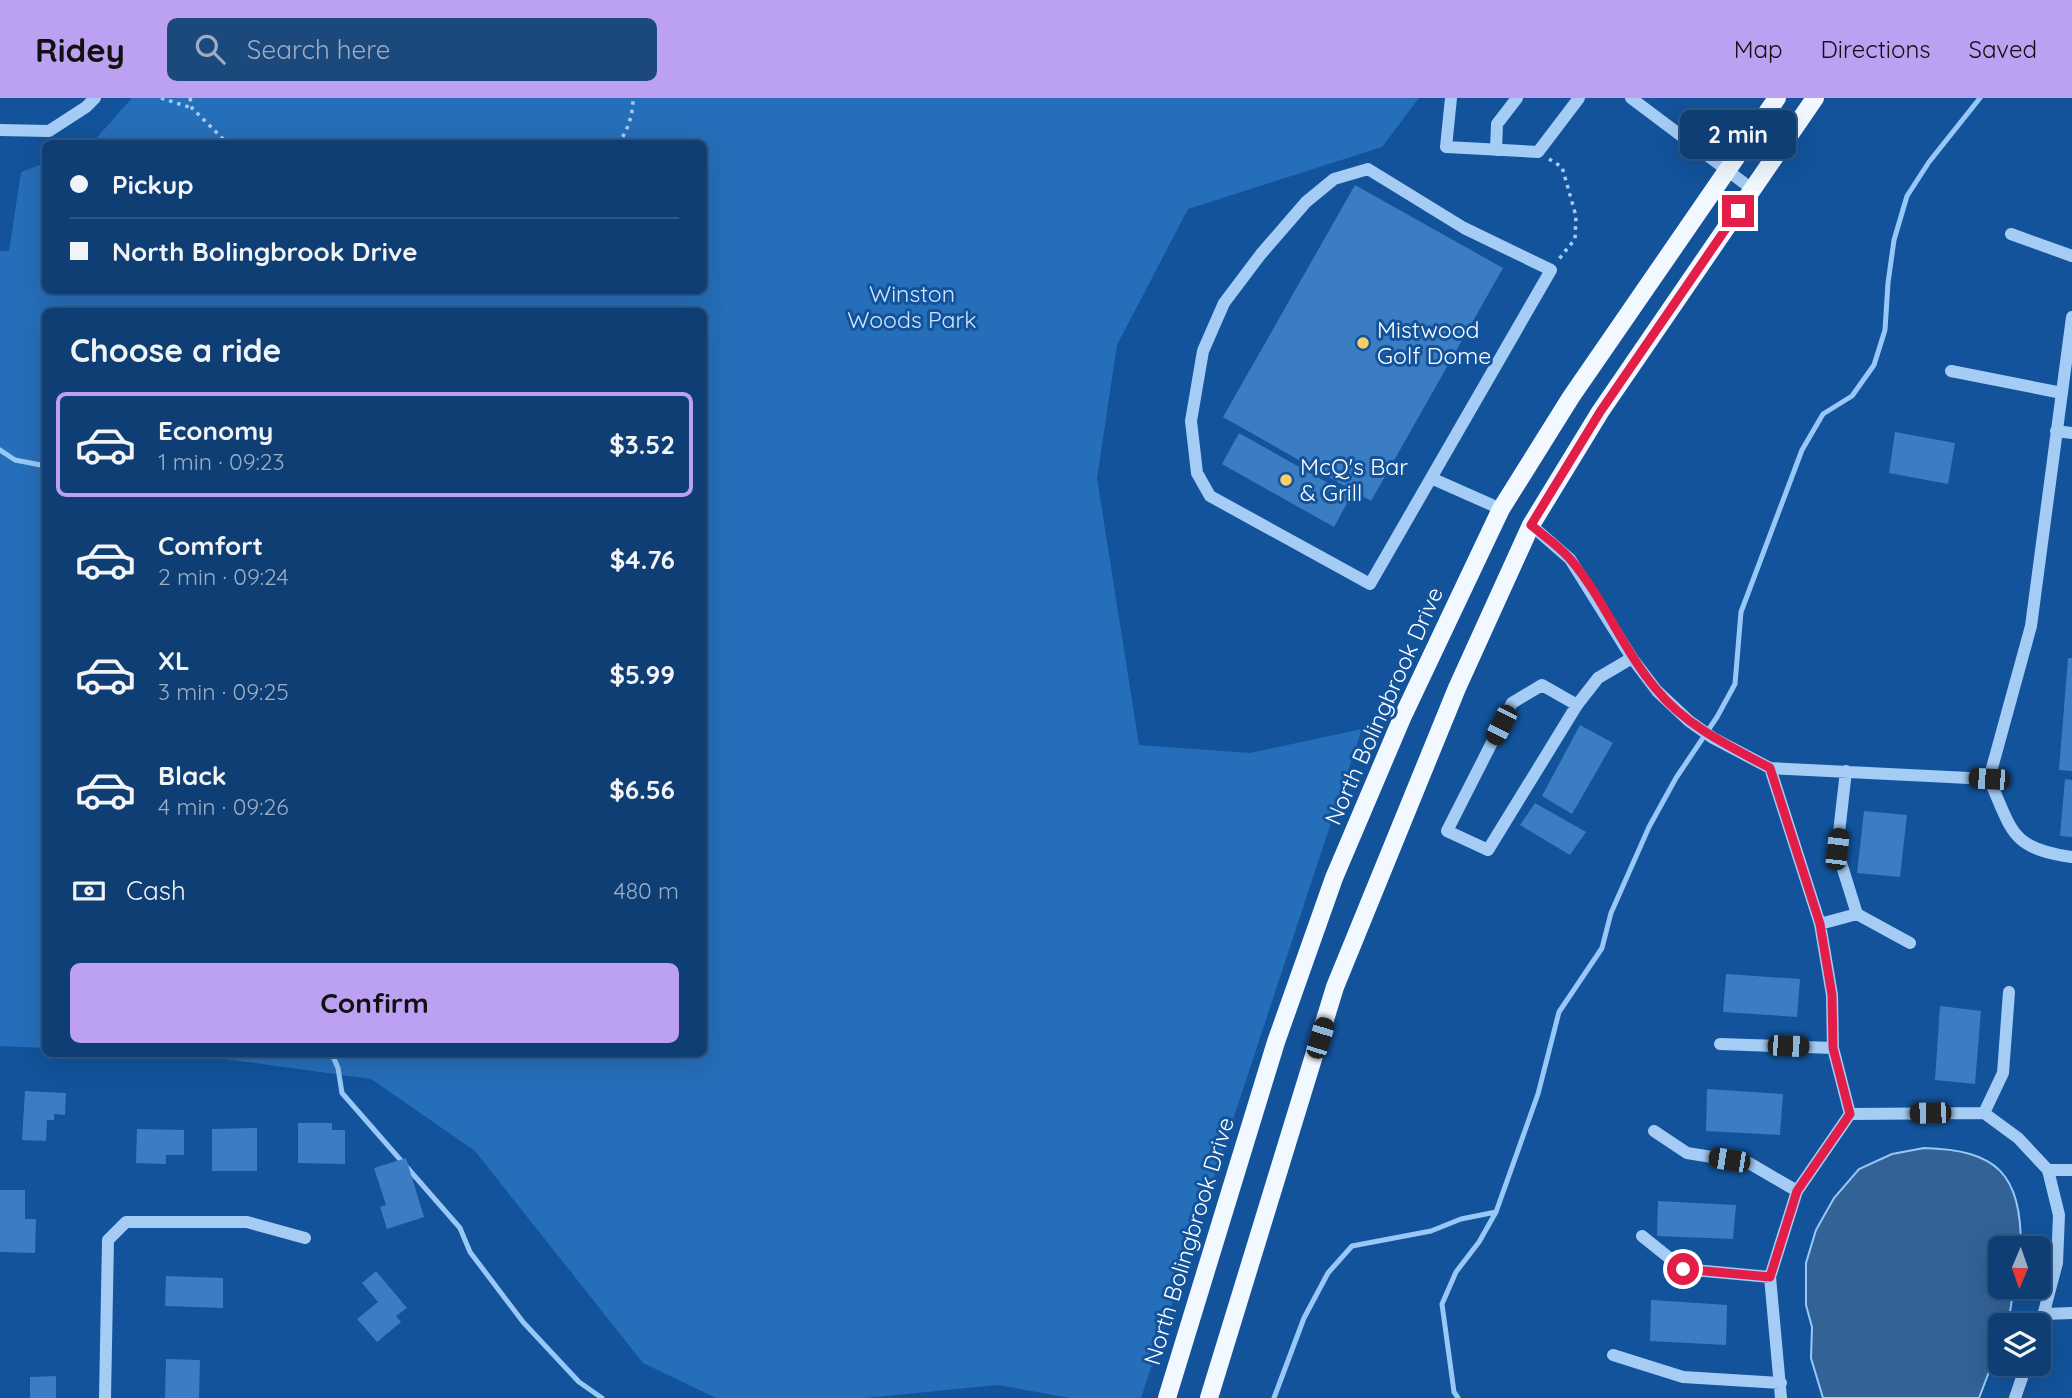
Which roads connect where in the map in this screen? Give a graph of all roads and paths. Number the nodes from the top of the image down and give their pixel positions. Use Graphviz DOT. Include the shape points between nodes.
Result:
graph roads {
  1 [pos="161,98"];
  2 [pos="190,98"];
  3 [pos="633,98"];
  4 [pos="1451,98"];
  5 [pos="1517,98"];
  6 [pos="1579,98"];
  7 [pos="1630,98"];
  8 [pos="1777,98"];
  9 [pos="1815,98"];
  10 [pos="90,103"];
  11 [pos="192,108"];
  12 [pos="0,130"];
  13 [pos="224,140"];
  14 [pos="621,140"];
  15 [pos="1496,149"];
  16 [pos="1538,152"];
  17 [pos="1726,169"];
  18 [pos="1752,189"];
  19 [pos="2011,234"];
  20 [pos="2072,256"];
  21 [pos="1551,270"];
  22 [pos="2072,317"];
  23 [pos="1951,371"];
  24 [pos="2062,393"];
  25 [pos="2056,431"];
  26 [pos="2072,433"];
  27 [pos="1431,478"];
  28 [pos="1501,509"];
  29 [pos="1531,525"];
  30 [pos="1632,658"];
  31 [pos="1577,705"];
  32 [pos="1770,768"];
  33 [pos="1846,771"];
  34 [pos="1989,779"];
  35 [pos="2072,857"];
  36 [pos="1857,914"];
  37 [pos="1820,924"];
  38 [pos="1910,943"];
  39 [pos="2009,992"];
  40 [pos="1720,1044"];
  41 [pos="1833,1048"];
  42 [pos="1984,1112"];
  43 [pos="1850,1114"];
  44 [pos="1654,1131"];
  45 [pos="2048,1170"];
  46 [pos="2072,1170"];
  47 [pos="1797,1191"];
  48 [pos="1642,1236"];
  49 [pos="305,1238"];
  50 [pos="1770,1277"];
  51 [pos="2045,1313"];
  52 [pos="2072,1313"];
  53 [pos="2051,1314"];
  54 [pos="1613,1355"];
  55 [pos="2023,1376"];
  56 [pos="1781,1383"];
  57 [pos="105,1398"];
  58 [pos="1167,1398"];
  59 [pos="1209,1398"];
  60 [pos="1781,1398"];
  61 [pos="2015,1398"];
  1 -- 11 [label="path"];
  2 -- 11 [label="path"];
  3 -- 14 [label="path"];
  4 -- 15 [label="street" via="1446,147"];
  5 -- 15 [label="street" via="1497,124"];
  6 -- 16 [label="street"];
  7 -- 17 [label="street"];
  8 -- 17 [label="main road, North Bolingbrook Drive"];
  9 -- 18 [label="main road"];
  10 -- 12 [label="street" via="49,131"];
  11 -- 13 [label="path"];
  15 -- 16 [label="street"];
  16 -- 21 [label="path" via="1562,167 1576,216 1576,239"];
  17 -- 18 [label="street"];
  17 -- 28 [label="main road, North Bolingbrook Drive"];
  18 -- 29 [label="main road" via="1600,412"];
  19 -- 20 [label="street"];
  21 -- 27 [label="street"];
  21 -- 27 [label="street" via="1464,228 1368,169 1335,179 1306,202 1224,303 1203,351 1191,421 1197,474 1210,496 1370,584"];
  22 -- 24 [label="street"];
  23 -- 24 [label="street"];
  24 -- 25 [label="street"];
  25 -- 26 [label="street"];
  25 -- 34 [label="street" via="2031,626"];
  27 -- 28 [label="street"];
  28 -- 58 [label="main road, North Bolingbrook Drive" via="1402,718 1334,878 1276,1042"];
  29 -- 30 [label="street" via="1570,559"];
  29 -- 59 [label="main road" via="1430,751 1335,987"];
  30 -- 31 [label="street" via="1598,678"];
  30 -- 32 [label="street" via="1657,691 1689,721"];
  31 -- 31 [label="street" via="1542,685 1512,704 1447,831 1488,850"];
  32 -- 33 [label="street"];
  32 -- 37 [label="street"];
  33 -- 34 [label="street"];
  33 -- 36 [label="street" via="1837,849"];
  34 -- 35 [label="street" via="2026,846"];
  36 -- 37 [label="street"];
  36 -- 38 [label="street"];
  37 -- 41 [label="street" via="1832,995"];
  39 -- 42 [label="street" via="2003,1073"];
  40 -- 41 [label="street"];
  41 -- 43 [label="street"];
  42 -- 43 [label="street"];
  42 -- 45 [label="street" via="2018,1138"];
  43 -- 47 [label="street"];
  44 -- 47 [label="street" via="1687,1153 1749,1163"];
  45 -- 46 [label="street"];
  45 -- 51 [label="street" via="2059,1215 2057,1263"];
  47 -- 50 [label="street"];
  48 -- 50 [label="street" via="1683,1269"];
  49 -- 57 [label="street" via="247,1222 126,1223 108,1240"];
  50 -- 56 [label="street"];
  52 -- 53 [label="street"];
  54 -- 56 [label="street" via="1683,1377"];
  55 -- 61 [label="street"];
  56 -- 60 [label="street"];
}
